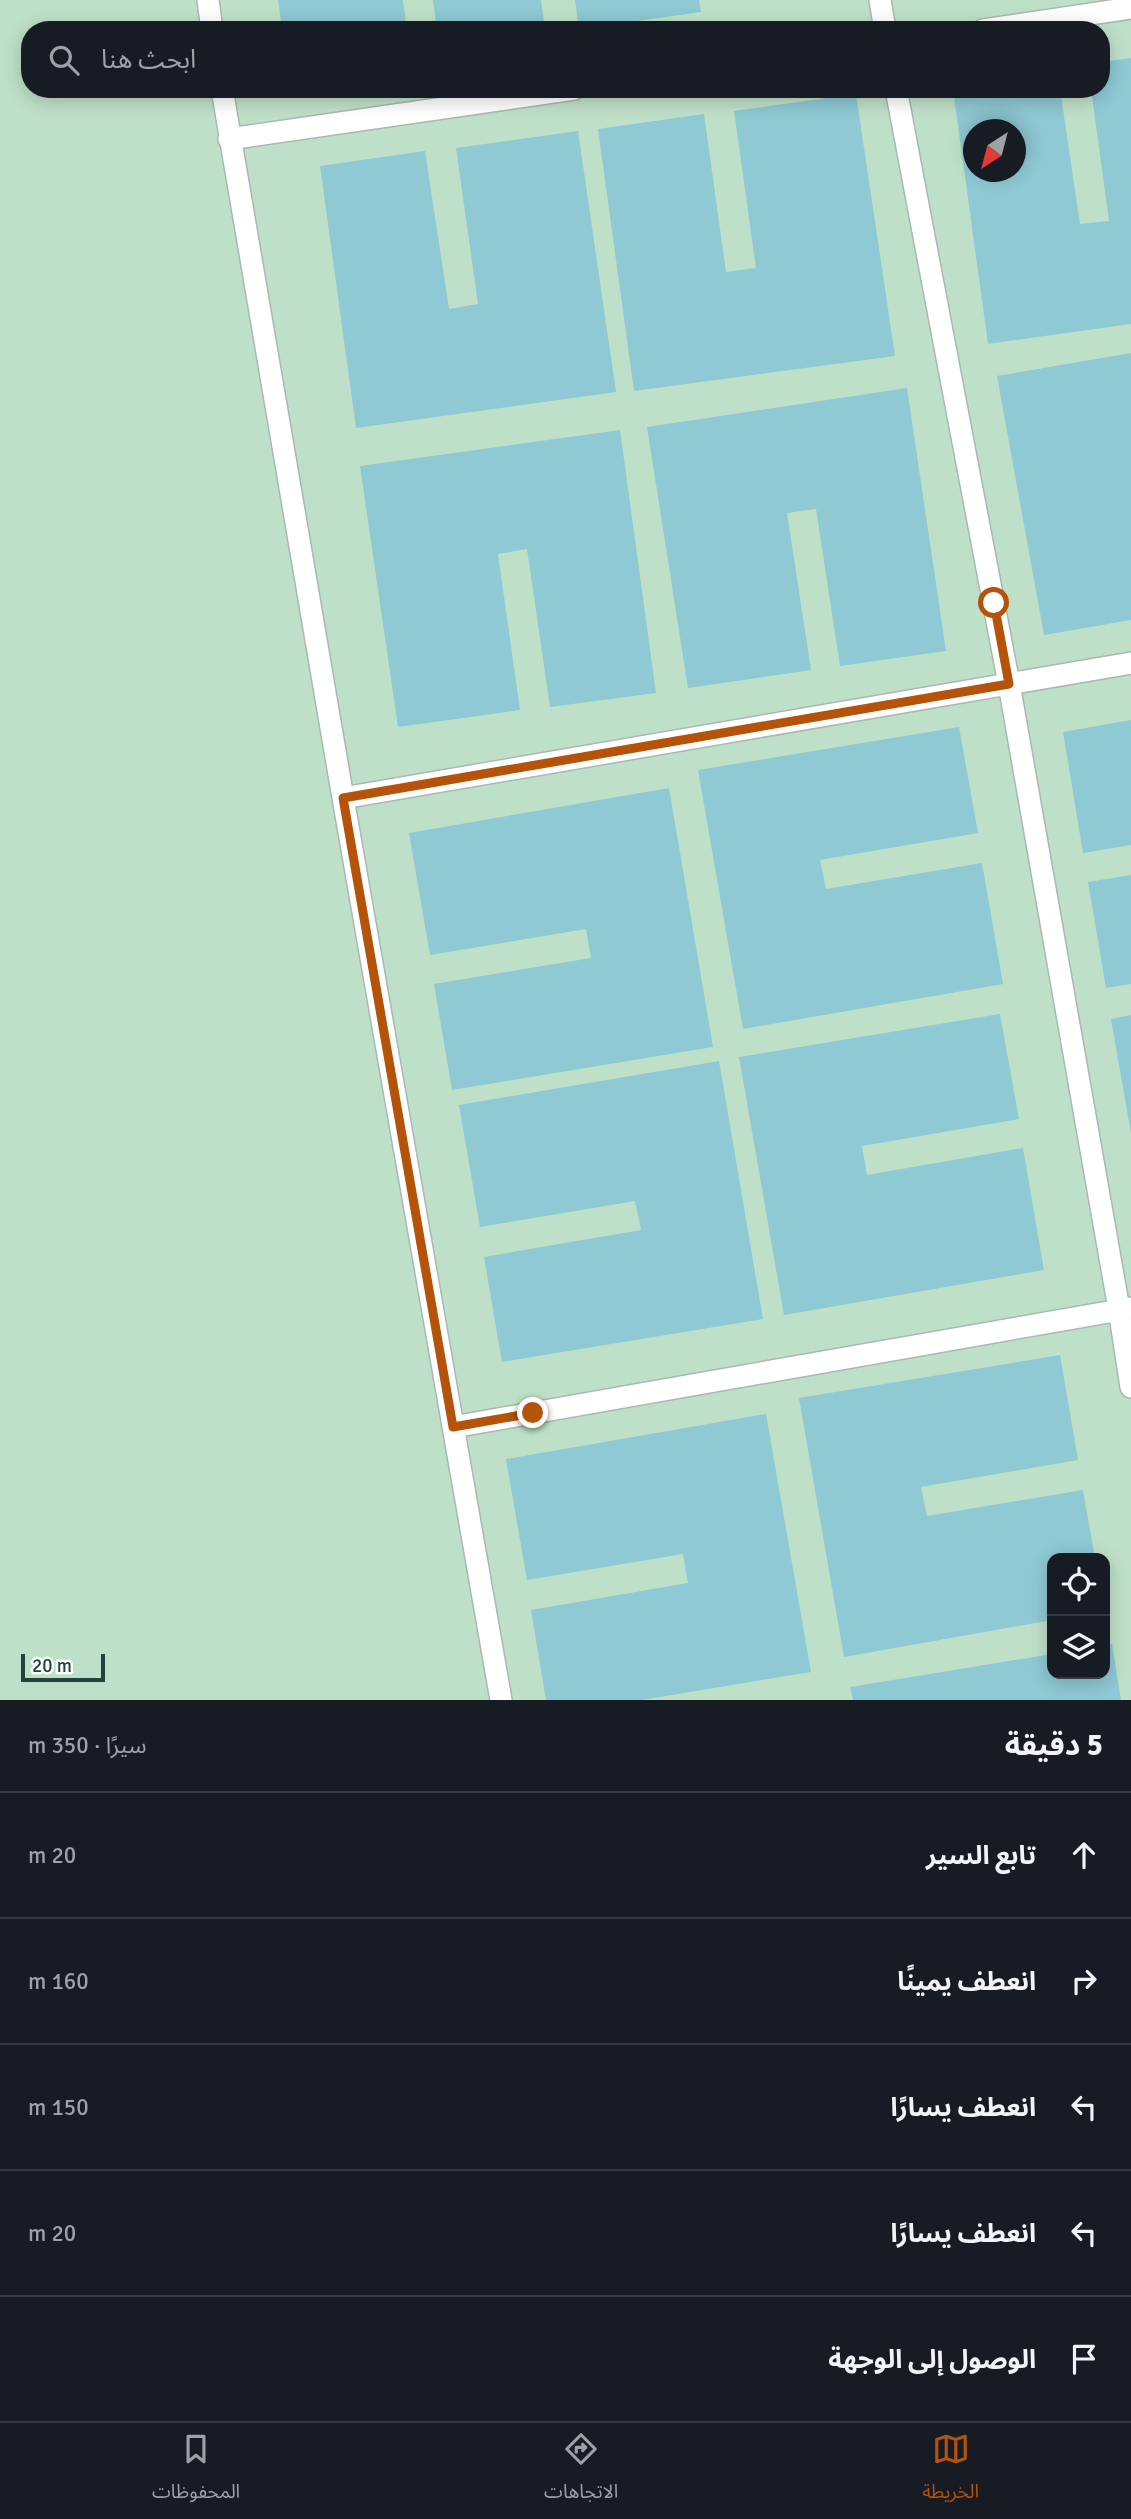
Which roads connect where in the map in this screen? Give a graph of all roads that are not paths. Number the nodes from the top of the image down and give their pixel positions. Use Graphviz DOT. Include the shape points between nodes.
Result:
graph roads {
  1 [pos="208,0"];
  2 [pos="880,0"];
  3 [pos="1131,8"];
  4 [pos="211,21"];
  5 [pos="884,21"];
  6 [pos="1044,21"];
  7 [pos="223,98"];
  8 [pos="512,98"];
  9 [pos="897,98"];
  10 [pos="229,139"];
  11 [pos="1131,663"];
  12 [pos="1009,684"];
  13 [pos="343,798"];
  14 [pos="1125,1308"];
  15 [pos="1131,1387"];
  16 [pos="453,1427"];
  17 [pos="501,1700"];
  1 -- 4 [label="lane"];
  2 -- 5 [label="lane"];
  3 -- 6 [label="lane"];
  7 -- 10 [label="lane"];
  8 -- 10 [label="lane"];
  9 -- 12 [label="lane"];
  10 -- 13 [label="lane"];
  11 -- 12 [label="lane"];
  12 -- 13 [label="lane"];
  12 -- 14 [label="lane"];
  13 -- 16 [label="lane"];
  14 -- 15 [label="lane"];
  14 -- 16 [label="lane"];
  16 -- 17 [label="lane"];
}
